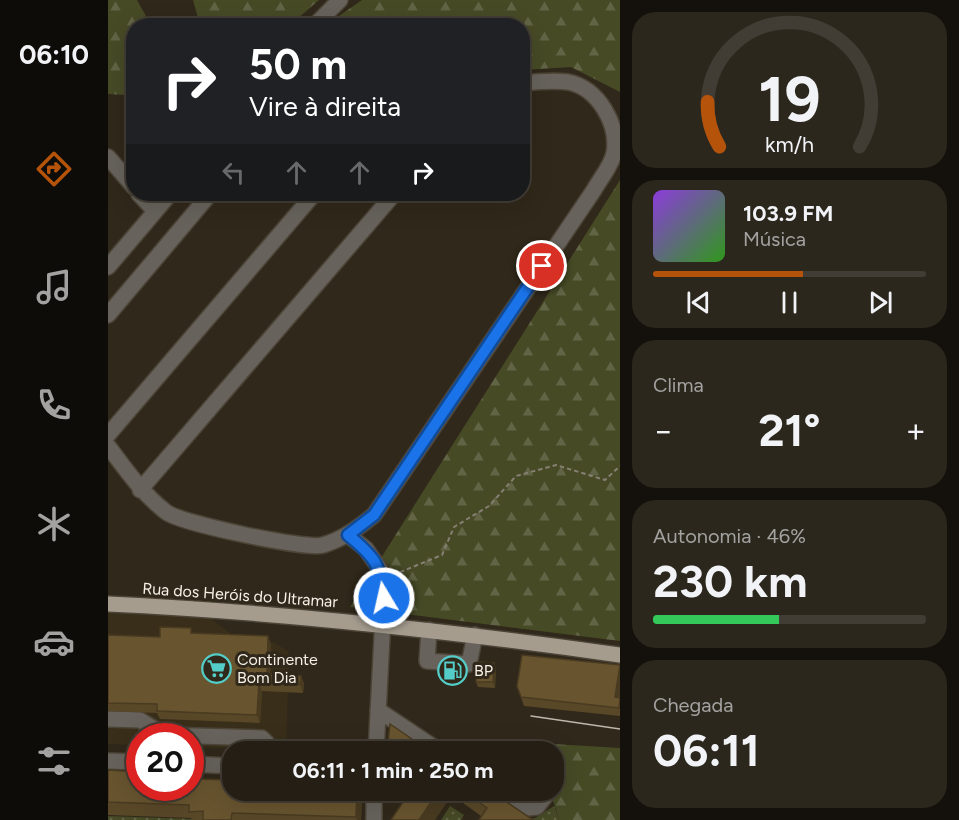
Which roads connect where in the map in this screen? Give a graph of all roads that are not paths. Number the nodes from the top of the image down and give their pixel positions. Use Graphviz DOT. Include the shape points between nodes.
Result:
graph roads {
  1 [pos="340,0"];
  2 [pos="322,18"];
  3 [pos="530,83"];
  4 [pos="108,157"];
  5 [pos="126,178"];
  6 [pos="146,201"];
  7 [pos="164,201"];
  8 [pos="204,201"];
  9 [pos="308,201"];
  10 [pos="388,201"];
  11 [pos="155,211"];
  12 [pos="108,267"];
  13 [pos="108,315"];
  14 [pos="108,435"];
  15 [pos="108,446"];
  16 [pos="140,490"];
  17 [pos="348,535"];
  18 [pos="108,604"];
  19 [pos="381,625"];
  20 [pos="429,630"];
  21 [pos="475,635"];
  22 [pos="620,655"];
  23 [pos="378,710"];
  24 [pos="108,719"];
  25 [pos="265,741"];
  26 [pos="377,741"];
  27 [pos="424,741"];
  28 [pos="108,761"];
  29 [pos="126,762"];
  30 [pos="204,765"];
  31 [pos="222,766"];
  32 [pos="374,801"];
  33 [pos="518,801"];
  34 [pos="542,801"];
  35 [pos="374,820"];
  1 -- 2 [label="street"];
  3 -- 17 [label="street" via="570,82 590,93 608,116 614,134 614,155 374,515"];
  4 -- 5 [label="street"];
  6 -- 11 [label="street"];
  7 -- 11 [label="street"];
  8 -- 13 [label="street"];
  9 -- 14 [label="street"];
  10 -- 16 [label="street"];
  11 -- 12 [label="street"];
  15 -- 16 [label="street"];
  16 -- 17 [label="street" via="168,514 284,543 320,546"];
  17 -- 19 [label="street" via="366,549 381,571"];
  18 -- 19 [label="main road, Rua dos Heróis do Ultramar"];
  19 -- 20 [label="main road, Rua dos Heróis do Ultramar"];
  19 -- 23 [label="street"];
  20 -- 21 [label="main road, Rua dos Heróis do Ultramar"];
  20 -- 21 [label="street" via="428,661 469,664"];
  21 -- 22 [label="main road, Rua dos Heróis do Ultramar"];
  23 -- 26 [label="street"];
  23 -- 27 [label="street"];
  24 -- 25 [label="street" via="140,720 164,735"];
  28 -- 29 [label="street"];
  30 -- 31 [label="street"];
  32 -- 35 [label="street"];
  33 -- 34 [label="street" via="528,808 537,807"];
}
